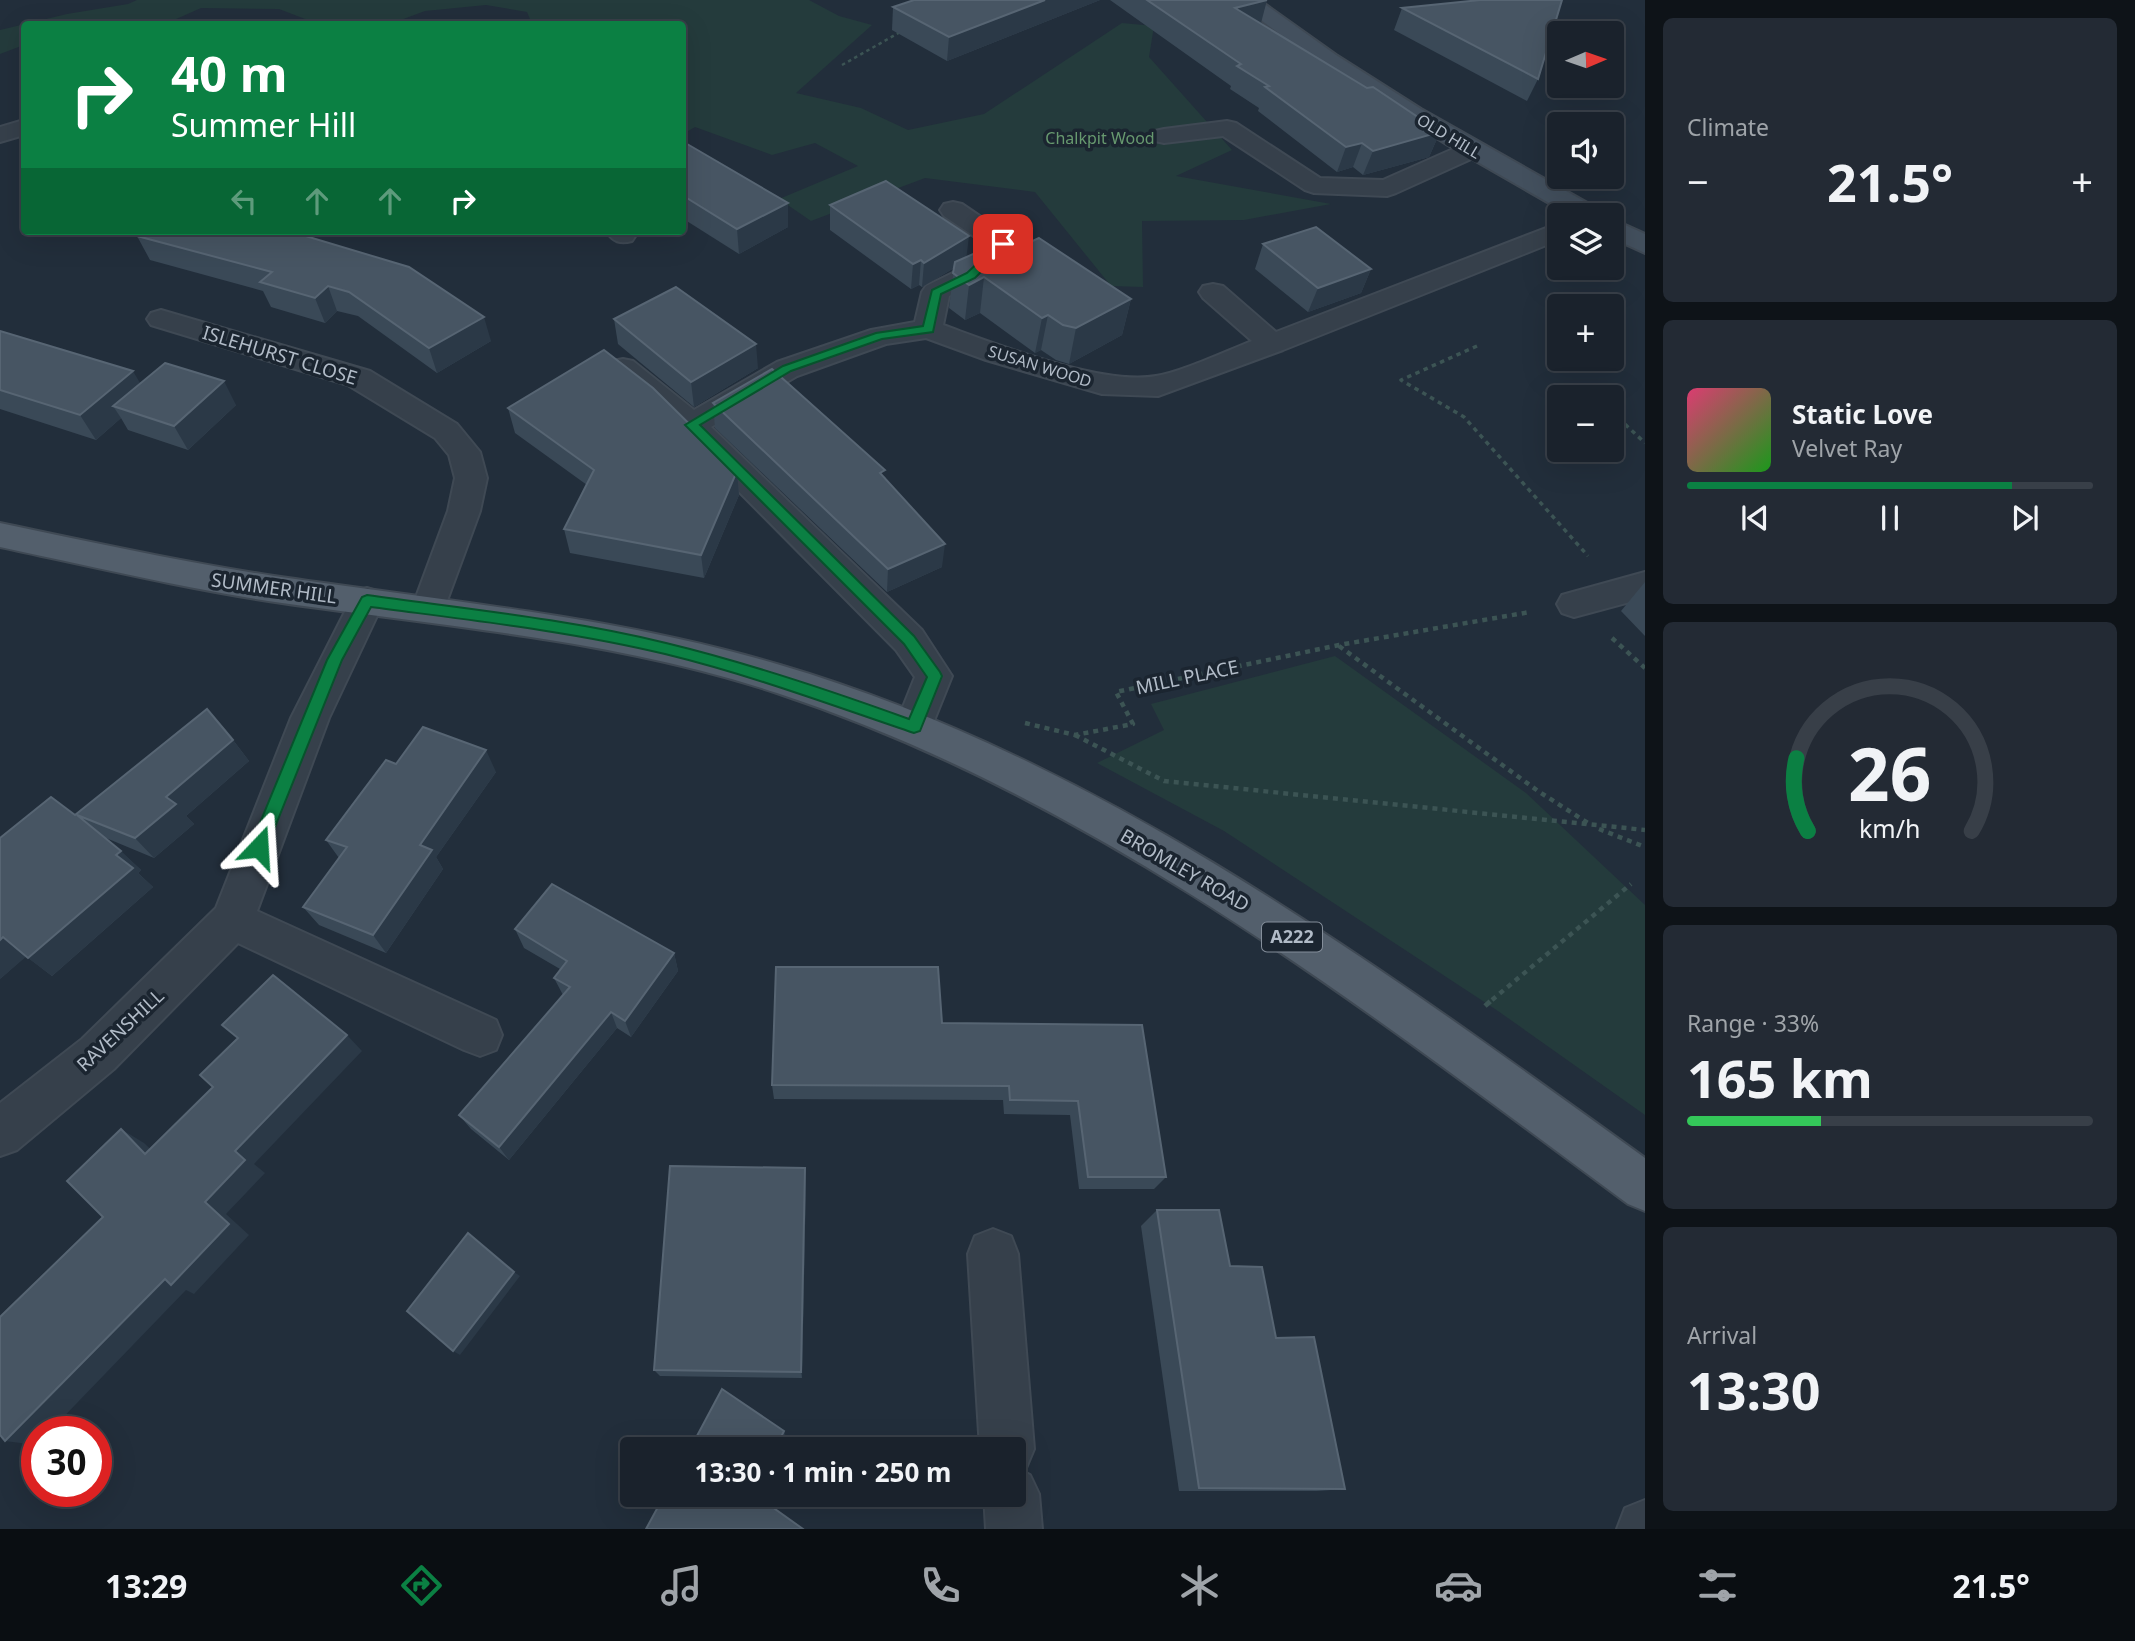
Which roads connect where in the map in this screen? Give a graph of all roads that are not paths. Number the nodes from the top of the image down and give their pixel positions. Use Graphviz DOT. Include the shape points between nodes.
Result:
graph roads {
  1 [pos="1245,0"];
  2 [pos="21,128"];
  3 [pos="0,135"];
  4 [pos="1164,136"];
  5 [pos="1471,150"];
  6 [pos="1567,203"];
  7 [pos="953,210"];
  8 [pos="1624,234"];
  9 [pos="1547,237"];
  10 [pos="1645,245"];
  11 [pos="1213,292"];
  12 [pos="162,319"];
  13 [pos="928,329"];
  14 [pos="1273,344"];
  15 [pos="613,360"];
  16 [pos="691,425"];
  17 [pos="0,535"];
  18 [pos="1645,585"];
  19 [pos="367,601"];
  20 [pos="1574,604"];
  21 [pos="429,608"];
  22 [pos="914,727"];
  23 [pos="233,920"];
  24 [pos="481,1035"];
  25 [pos="0,1133"];
  26 [pos="1645,1186"];
  27 [pos="993,1254"];
  28 [pos="1006,1437"];
  29 [pos="1012,1507"];
  30 [pos="1014,1529"];
  1 -- 5 [label="main road, OLD HILL" via="1371,89"];
  2 -- 3 [label="street"];
  4 -- 5 [label="street" via="1227,128 1314,185 1387,188"];
  5 -- 6 [label="main road, OLD HILL"];
  7 -- 13 [label="street" via="1003,244 971,275 936,292"];
  8 -- 10 [label="main road"];
  9 -- 14 [label="street, SUSAN WOOD"];
  11 -- 14 [label="street"];
  12 -- 21 [label="street, ISLEHURST CLOSE" via="359,378 446,431 464,452 471,478 464,512"];
  13 -- 14 [label="street, SUSAN WOOD" via="1102,384 1158,386"];
  13 -- 16 [label="street, SUSAN WOOD" via="881,335 787,369"];
  15 -- 16 [label="street"];
  16 -- 22 [label="street" via="915,649 934,676"];
  17 -- 19 [label="main road, SUMMER HILL / A222" via="199,577"];
  18 -- 20 [label="street"];
  19 -- 21 [label="main road, SUMMER HILL / A222"];
  19 -- 23 [label="street, RAVENSHILL" via="334,660 267,822"];
  21 -- 22 [label="main road, SUMMER HILL / A222" via="558,626 665,648 782,680"];
  22 -- 26 [label="main road, BROMLEY ROAD / A222" via="1089,814 1245,905"];
  23 -- 24 [label="street"];
  23 -- 25 [label="street, RAVENSHILL" via="98,1054"];
  27 -- 28 [label="street"];
  29 -- 30 [label="street"];
}
